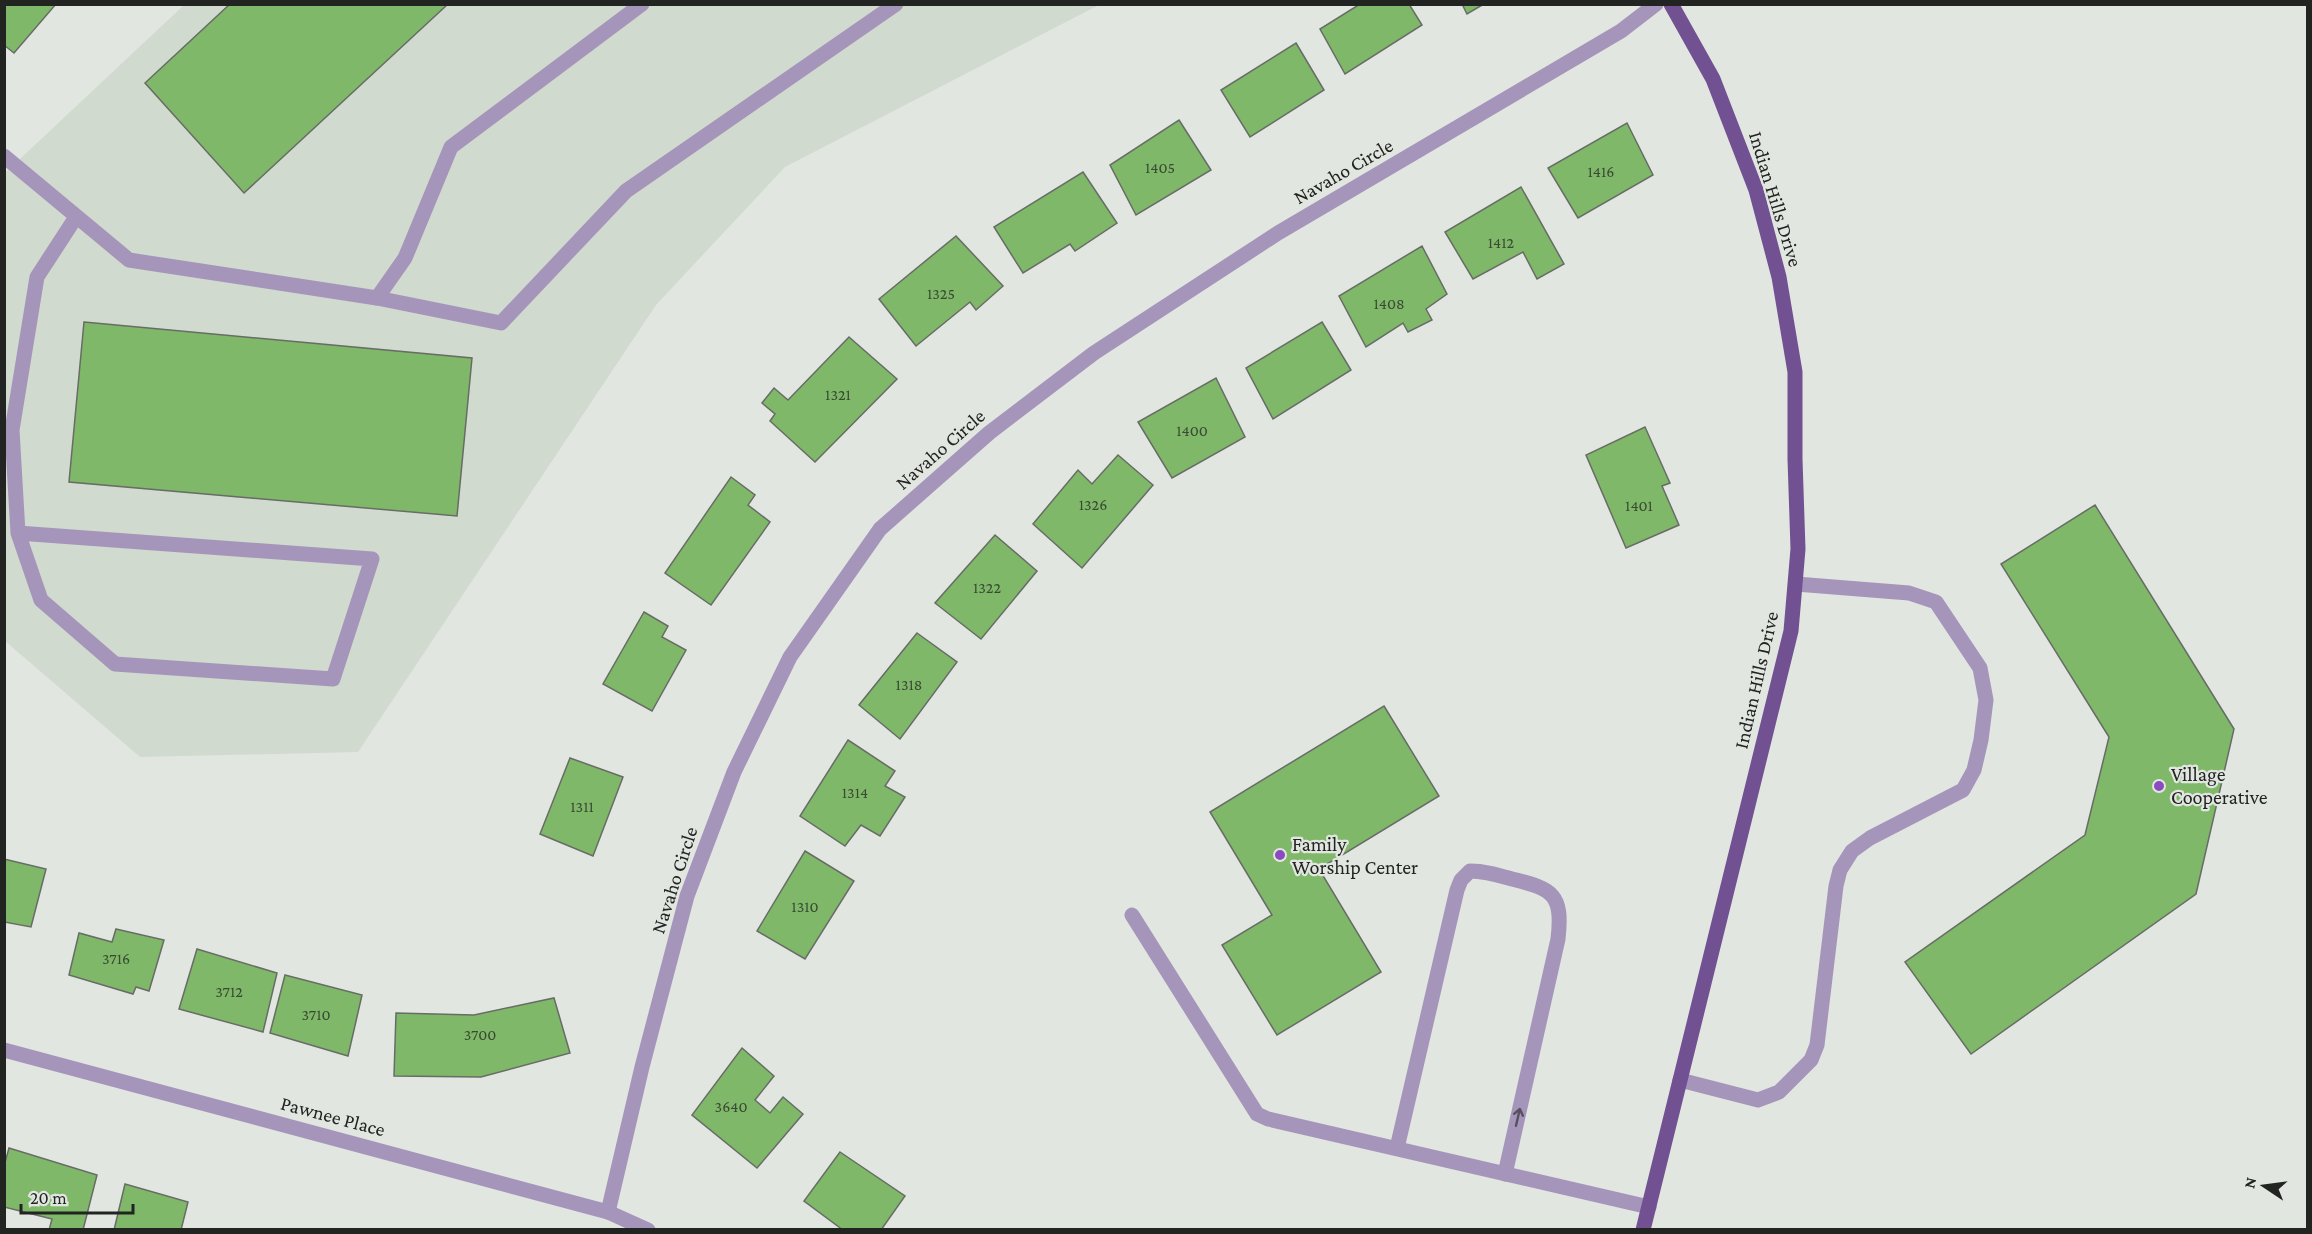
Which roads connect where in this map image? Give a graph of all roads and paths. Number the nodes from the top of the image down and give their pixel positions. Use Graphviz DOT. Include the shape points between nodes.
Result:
graph roads {
  1 [pos="642,4"];
  2 [pos="896,4"];
  3 [pos="1656,4"];
  4 [pos="1671,4"];
  5 [pos="4,156"];
  6 [pos="76,217"];
  7 [pos="377,297"];
  8 [pos="18,533"];
  9 [pos="1796,584"];
  10 [pos="1132,915"];
  11 [pos="4,1050"];
  12 [pos="1680,1080"];
  13 [pos="1397,1149"];
  14 [pos="1505,1174"];
  15 [pos="1648,1207"];
  16 [pos="608,1212"];
  17 [pos="648,1230"];
  18 [pos="1643,1230"];
  1 -- 7 [label="street" via="451,147 405,258"];
  2 -- 7 [label="street" via="626,191 501,323"];
  3 -- 16 [label="street, Navaho Circle" via="1621,31 1278,233 1094,353 989,433 880,529 790,657 734,772 687,896"];
  4 -- 9 [label="main road, Indian Hills Drive" via="1713,79 1756,190 1779,277 1795,372"];
  5 -- 6 [label="street"];
  6 -- 7 [label="street" via="129,260"];
  6 -- 8 [label="street" via="37,278 12,430"];
  8 -- 8 [label="street" via="290,553 372,559 333,679 116,664 41,600"];
  9 -- 12 [label="main road, Indian Hills Drive" via="1791,631"];
  9 -- 12 [label="street" via="1909,592 1936,602 1980,668 1986,700 1974,770 1963,790 1870,838 1852,851 1840,870 1817,1045 1811,1060 1779,1092 1758,1100"];
  10 -- 13 [label="street" via="1257,1114"];
  11 -- 16 [label="street, Pawnee Place"];
  12 -- 15 [label="main road, Indian Hills Drive"];
  13 -- 14 [label="street"];
  14 -- 13 [label="street, one-way" via="1560,921 1552,894 1542,886 1481,871 1470,871 1457,890"];
  14 -- 15 [label="street"];
  15 -- 18 [label="main road, Indian Hills Drive"];
  16 -- 17 [label="street, Pawnee Place"];
}
